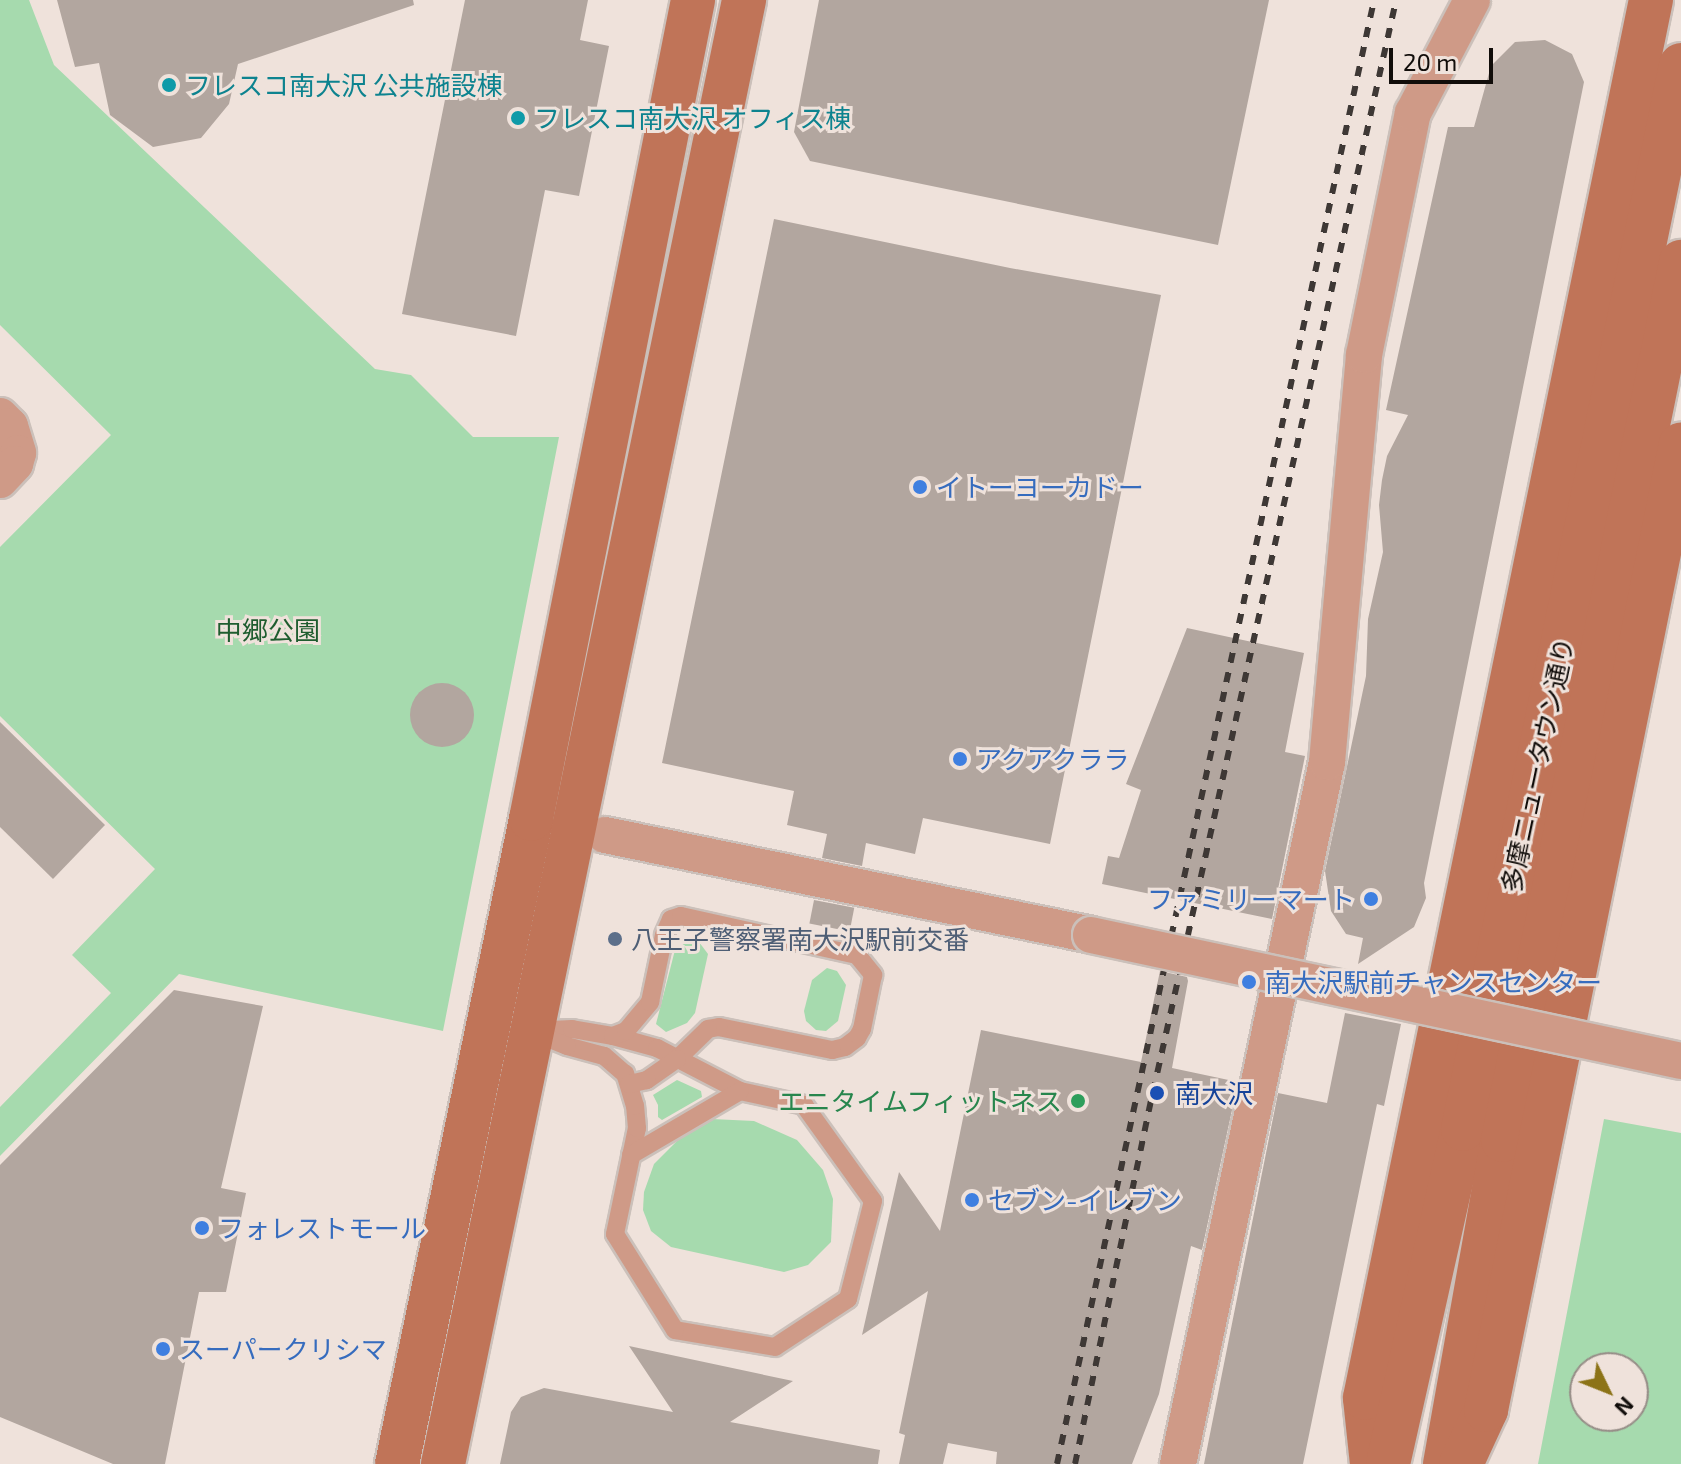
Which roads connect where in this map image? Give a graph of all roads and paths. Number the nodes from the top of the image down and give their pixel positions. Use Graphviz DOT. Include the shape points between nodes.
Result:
graph roads {
  1 [pos="693,0"];
  2 [pos="744,0"];
  3 [pos="1472,0"];
  4 [pos="1651,0"];
  5 [pos="1681,65"];
  6 [pos="1681,262"];
  7 [pos="0,416"];
  8 [pos="1681,444"];
  9 [pos="0,480"];
  10 [pos="605,835"];
  11 [pos="509,1027"];
  12 [pos="613,1036"];
  13 [pos="677,1059"];
  14 [pos="1681,1061"];
  15 [pos="629,1084"];
  16 [pos="740,1091"];
  17 [pos="631,1155"];
  18 [pos="397,1464"];
  19 [pos="443,1464"];
  20 [pos="1178,1464"];
  21 [pos="1372,1464"];
  22 [pos="1388,1464"];
  23 [pos="1445,1464"];
  24 [pos="1461,1464"];
  1 -- 11 [label="main road"];
  2 -- 11 [label="main road"];
  3 -- 20 [label="street" via="1413,113 1373,309 1364,355 1327,762"];
  4 -- 21 [label="main road" via="1365,1398"];
  5 -- 22 [label="main road, 多摩ニュータウン通り" via="1463,1129"];
  6 -- 23 [label="main road, 多摩ニュータウン通り" via="1503,1140"];
  7 -- 9 [label="street" via="10,426 18,453"];
  8 -- 24 [label="main road" via="1486,1410"];
  10 -- 14 [label="street, bridge"];
  11 -- 12 [label="lane"];
  11 -- 15 [label="lane" via="604,1056"];
  11 -- 18 [label="main road"];
  11 -- 19 [label="main road"];
  12 -- 13 [label="lane"];
  12 -- 13 [label="lane" via="633,1025 650,1002 664,935 671,919 681,916 857,955 873,975 862,1029 845,1047 832,1050 719,1027 708,1029"];
  13 -- 15 [label="lane" via="647,1080"];
  13 -- 16 [label="lane"];
  15 -- 17 [label="lane" via="637,1128"];
  16 -- 17 [label="lane"];
  16 -- 17 [label="lane" via="804,1105 873,1201 848,1299 775,1347 675,1330 615,1234"];
}
